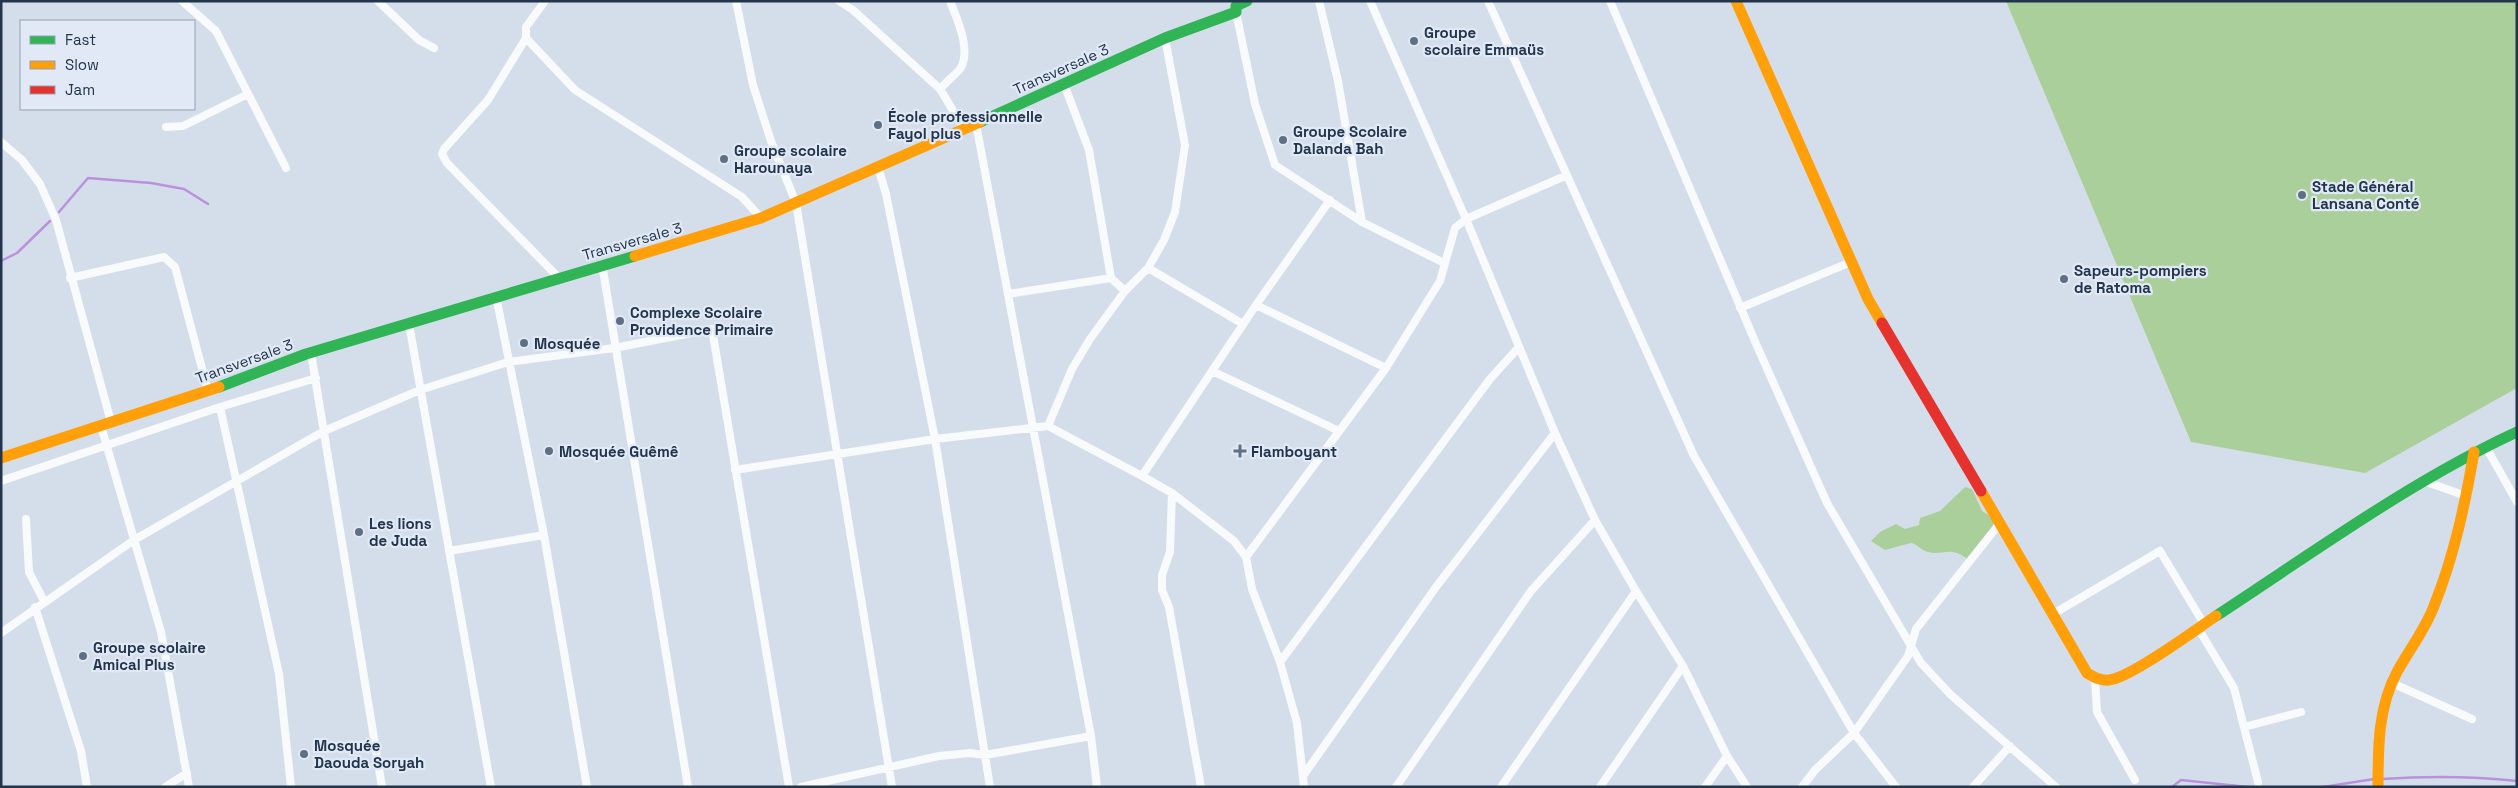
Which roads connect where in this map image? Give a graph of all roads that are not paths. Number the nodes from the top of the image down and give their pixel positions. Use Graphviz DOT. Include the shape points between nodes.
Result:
graph roads {
  1 [pos="182,1"];
  2 [pos="378,1"];
  3 [pos="545,1"];
  4 [pos="736,1"];
  5 [pos="838,1"];
  6 [pos="950,1"];
  7 [pos="1319,1"];
  8 [pos="1370,1"];
  9 [pos="1488,1"];
  10 [pos="1610,1"];
  11 [pos="1736,1"];
  12 [pos="1238,5"];
  13 [pos="526,38"];
  14 [pos="1165,38"];
  15 [pos="434,48"];
  16 [pos="1064,84"];
  17 [pos="940,89"];
  18 [pos="248,94"];
  19 [pos="976,124"];
  20 [pos="166,127"];
  21 [pos="964,129"];
  22 [pos="1,142"];
  23 [pos="878,167"];
  24 [pos="286,168"];
  25 [pos="1565,176"];
  26 [pos="1330,200"];
  27 [pos="796,203"];
  28 [pos="761,218"];
  29 [pos="1466,219"];
  30 [pos="1362,222"];
  31 [pos="1851,262"];
  32 [pos="1444,263"];
  33 [pos="602,264"];
  34 [pos="1148,268"];
  35 [pos="558,277"];
  36 [pos="70,278"];
  37 [pos="1112,278"];
  38 [pos="1125,291"];
  39 [pos="1008,294"];
  40 [pos="496,296"];
  41 [pos="1256,305"];
  42 [pos="1740,308"];
  43 [pos="409,324"];
  44 [pos="1243,324"];
  45 [pos="1519,347"];
  46 [pos="614,348"];
  47 [pos="311,353"];
  48 [pos="508,362"];
  49 [pos="1386,368"];
  50 [pos="1212,371"];
  51 [pos="316,378"];
  52 [pos="420,390"];
  53 [pos="208,391"];
  54 [pos="220,407"];
  55 [pos="106,424"];
  56 [pos="1034,426"];
  57 [pos="1048,426"];
  58 [pos="324,431"];
  59 [pos="1339,431"];
  60 [pos="2517,432"];
  61 [pos="1555,433"];
  62 [pos="935,439"];
  63 [pos="107,444"];
  64 [pos="2486,447"];
  65 [pos="2474,452"];
  66 [pos="837,455"];
  67 [pos="1,458"];
  68 [pos="735,470"];
  69 [pos="1142,476"];
  70 [pos="1,481"];
  71 [pos="237,481"];
  72 [pos="2424,481"];
  73 [pos="1172,493"];
  74 [pos="2466,496"];
  75 [pos="2517,502"];
  76 [pos="26,519"];
  77 [pos="1595,520"];
  78 [pos="2000,523"];
  79 [pos="544,535"];
  80 [pos="134,540"];
  81 [pos="449,551"];
  82 [pos="1246,557"];
  83 [pos="1636,591"];
  84 [pos="44,601"];
  85 [pos="36,607"];
  86 [pos="2053,614"];
  87 [pos="2201,626"];
  88 [pos="1,633"];
  89 [pos="1910,643"];
  90 [pos="1280,662"];
  91 [pos="1683,666"];
  92 [pos="2095,679"];
  93 [pos="2392,683"];
  94 [pos="2301,712"];
  95 [pos="2472,719"];
  96 [pos="2244,727"];
  97 [pos="1854,733"];
  98 [pos="1091,736"];
  99 [pos="2010,746"];
  100 [pos="985,755"];
  101 [pos="1726,756"];
  102 [pos="889,767"];
  103 [pos="187,773"];
  104 [pos="1303,776"];
  105 [pos="2134,780"];
  106 [pos="2258,782"];
  107 [pos="87,787"];
  108 [pos="165,787"];
  109 [pos="189,787"];
  110 [pos="291,787"];
  111 [pos="382,787"];
  112 [pos="491,787"];
  113 [pos="587,787"];
  114 [pos="688,787"];
  115 [pos="789,787"];
  116 [pos="801,787"];
  117 [pos="892,787"];
  118 [pos="990,787"];
  119 [pos="1097,787"];
  120 [pos="1201,787"];
  121 [pos="1304,787"];
  122 [pos="1396,787"];
  123 [pos="1501,787"];
  124 [pos="1600,787"];
  125 [pos="1705,787"];
  126 [pos="1747,787"];
  127 [pos="1802,787"];
  128 [pos="1896,787"];
  129 [pos="1973,787"];
  130 [pos="2056,787"];
  131 [pos="2378,787"];
  1 -- 18 [label="street" via="216,31"];
  2 -- 15 [label="street" via="419,40"];
  3 -- 13 [label="street" via="526,27"];
  4 -- 27 [label="street" via="753,85"];
  5 -- 17 [label="street" via="854,10"];
  6 -- 17 [label="street" via="966,56 960,69"];
  7 -- 30 [label="street" via="1338,81"];
  8 -- 29 [label="street"];
  9 -- 25 [label="street"];
  10 -- 42 [label="street"];
  11 -- 31 [label="street"];
  12 -- 14 [label="street, Transversale 3"];
  12 -- 26 [label="street" via="1254,104 1274,165"];
  13 -- 28 [label="street" via="574,90 742,197"];
  13 -- 35 [label="street" via="488,100 442,154 447,163"];
  14 -- 16 [label="street, Transversale 3"];
  14 -- 34 [label="street" via="1185,145 1175,212"];
  16 -- 19 [label="street, Transversale 3"];
  16 -- 37 [label="street" via="1089,150"];
  17 -- 21 [label="street"];
  18 -- 20 [label="street" via="183,126"];
  18 -- 24 [label="street"];
  19 -- 21 [label="street, Transversale 3"];
  19 -- 39 [label="street"];
  21 -- 23 [label="street, Transversale 3"];
  22 -- 36 [label="street" via="22,160 40,184 56,220"];
  23 -- 27 [label="street, Transversale 3"];
  23 -- 62 [label="street"];
  25 -- 29 [label="street"];
  25 -- 97 [label="street" via="1694,456"];
  26 -- 30 [label="street"];
  26 -- 41 [label="street"];
  27 -- 28 [label="street, Transversale 3"];
  27 -- 66 [label="street"];
  28 -- 33 [label="street, Transversale 3"];
  29 -- 32 [label="street" via="1455,228"];
  29 -- 45 [label="street"];
  30 -- 32 [label="street"];
  31 -- 42 [label="street"];
  31 -- 78 [label="street" via="1868,299"];
  32 -- 49 [label="street" via="1440,281"];
  33 -- 35 [label="street, Transversale 3"];
  33 -- 46 [label="street"];
  34 -- 38 [label="street"];
  34 -- 44 [label="street"];
  35 -- 40 [label="street, Transversale 3"];
  36 -- 53 [label="street" via="164,257 175,266"];
  36 -- 55 [label="street"];
  37 -- 38 [label="street"];
  37 -- 39 [label="street"];
  38 -- 57 [label="street" via="1085,346"];
  39 -- 56 [label="street"];
  40 -- 43 [label="street, Transversale 3"];
  40 -- 48 [label="street"];
  41 -- 44 [label="street"];
  41 -- 49 [label="street"];
  42 -- 89 [label="street" via="1827,503"];
  43 -- 47 [label="street, Transversale 3"];
  43 -- 52 [label="street"];
  44 -- 50 [label="street"];
  45 -- 61 [label="street"];
  45 -- 90 [label="street" via="1490,379"];
  46 -- 48 [label="street"];
  46 -- 68 [label="street" via="712,329"];
  46 -- 114 [label="street"];
  47 -- 51 [label="street"];
  47 -- 53 [label="street, Transversale 3"];
  48 -- 52 [label="street"];
  48 -- 79 [label="street"];
  49 -- 59 [label="street"];
  50 -- 59 [label="street"];
  50 -- 69 [label="street"];
  51 -- 54 [label="street"];
  51 -- 58 [label="street"];
  52 -- 58 [label="street"];
  52 -- 81 [label="street"];
  53 -- 55 [label="street, Transversale 3"];
  54 -- 63 [label="street"];
  54 -- 71 [label="street"];
  55 -- 63 [label="street"];
  55 -- 67 [label="street, Transversale 3"];
  56 -- 57 [label="street"];
  56 -- 62 [label="street"];
  56 -- 98 [label="street"];
  57 -- 69 [label="street"];
  58 -- 71 [label="street"];
  58 -- 111 [label="street"];
  59 -- 82 [label="street"];
  60 -- 64 [label="street"];
  61 -- 77 [label="street"];
  61 -- 104 [label="street" via="1436,587"];
  62 -- 66 [label="street"];
  62 -- 100 [label="street"];
  63 -- 70 [label="street"];
  63 -- 80 [label="street"];
  64 -- 65 [label="street"];
  64 -- 75 [label="street"];
  65 -- 72 [label="street"];
  65 -- 74 [label="street"];
  66 -- 68 [label="street"];
  66 -- 102 [label="street"];
  68 -- 115 [label="street"];
  69 -- 73 [label="street"];
  71 -- 80 [label="street"];
  71 -- 110 [label="street" via="279,674"];
  72 -- 74 [label="street"];
  72 -- 87 [label="street"];
  73 -- 82 [label="street" via="1234,541"];
  73 -- 120 [label="street" via="1170,552 1162,575 1162,590 1169,607"];
  74 -- 93 [label="street" via="2449,565 2432,611"];
  76 -- 84 [label="street" via="29,572"];
  77 -- 83 [label="street"];
  77 -- 122 [label="street" via="1531,591"];
  78 -- 86 [label="street"];
  78 -- 89 [label="street" via="1916,629"];
  79 -- 81 [label="street"];
  79 -- 113 [label="street"];
  80 -- 84 [label="street"];
  80 -- 103 [label="street" via="161,632"];
  81 -- 112 [label="street"];
  82 -- 90 [label="street" via="1252,589"];
  83 -- 91 [label="street"];
  83 -- 123 [label="street"];
  84 -- 85 [label="street"];
  85 -- 88 [label="street"];
  85 -- 107 [label="street" via="81,751"];
  86 -- 87 [label="street" via="2160,551"];
  86 -- 92 [label="street" via="2087,673"];
  87 -- 92 [label="street" via="2125,675 2112,681"];
  87 -- 96 [label="street" via="2234,688"];
  89 -- 97 [label="street" via="1908,656"];
  89 -- 99 [label="street" via="1920,663 1951,695"];
  90 -- 104 [label="street" via="1297,723"];
  91 -- 101 [label="street"];
  91 -- 124 [label="street"];
  92 -- 105 [label="street" via="2096,712"];
  93 -- 95 [label="street"];
  93 -- 131 [label="street" via="2380,729"];
  94 -- 96 [label="street"];
  96 -- 106 [label="street"];
  97 -- 127 [label="street"];
  97 -- 128 [label="street"];
  98 -- 100 [label="street"];
  98 -- 119 [label="street"];
  99 -- 129 [label="street"];
  99 -- 130 [label="street"];
  100 -- 102 [label="street" via="970,752"];
  100 -- 118 [label="street"];
  101 -- 125 [label="street"];
  101 -- 126 [label="street"];
  102 -- 116 [label="street"];
  102 -- 117 [label="street"];
  103 -- 108 [label="street"];
  103 -- 109 [label="street"];
  104 -- 121 [label="street"];
}
